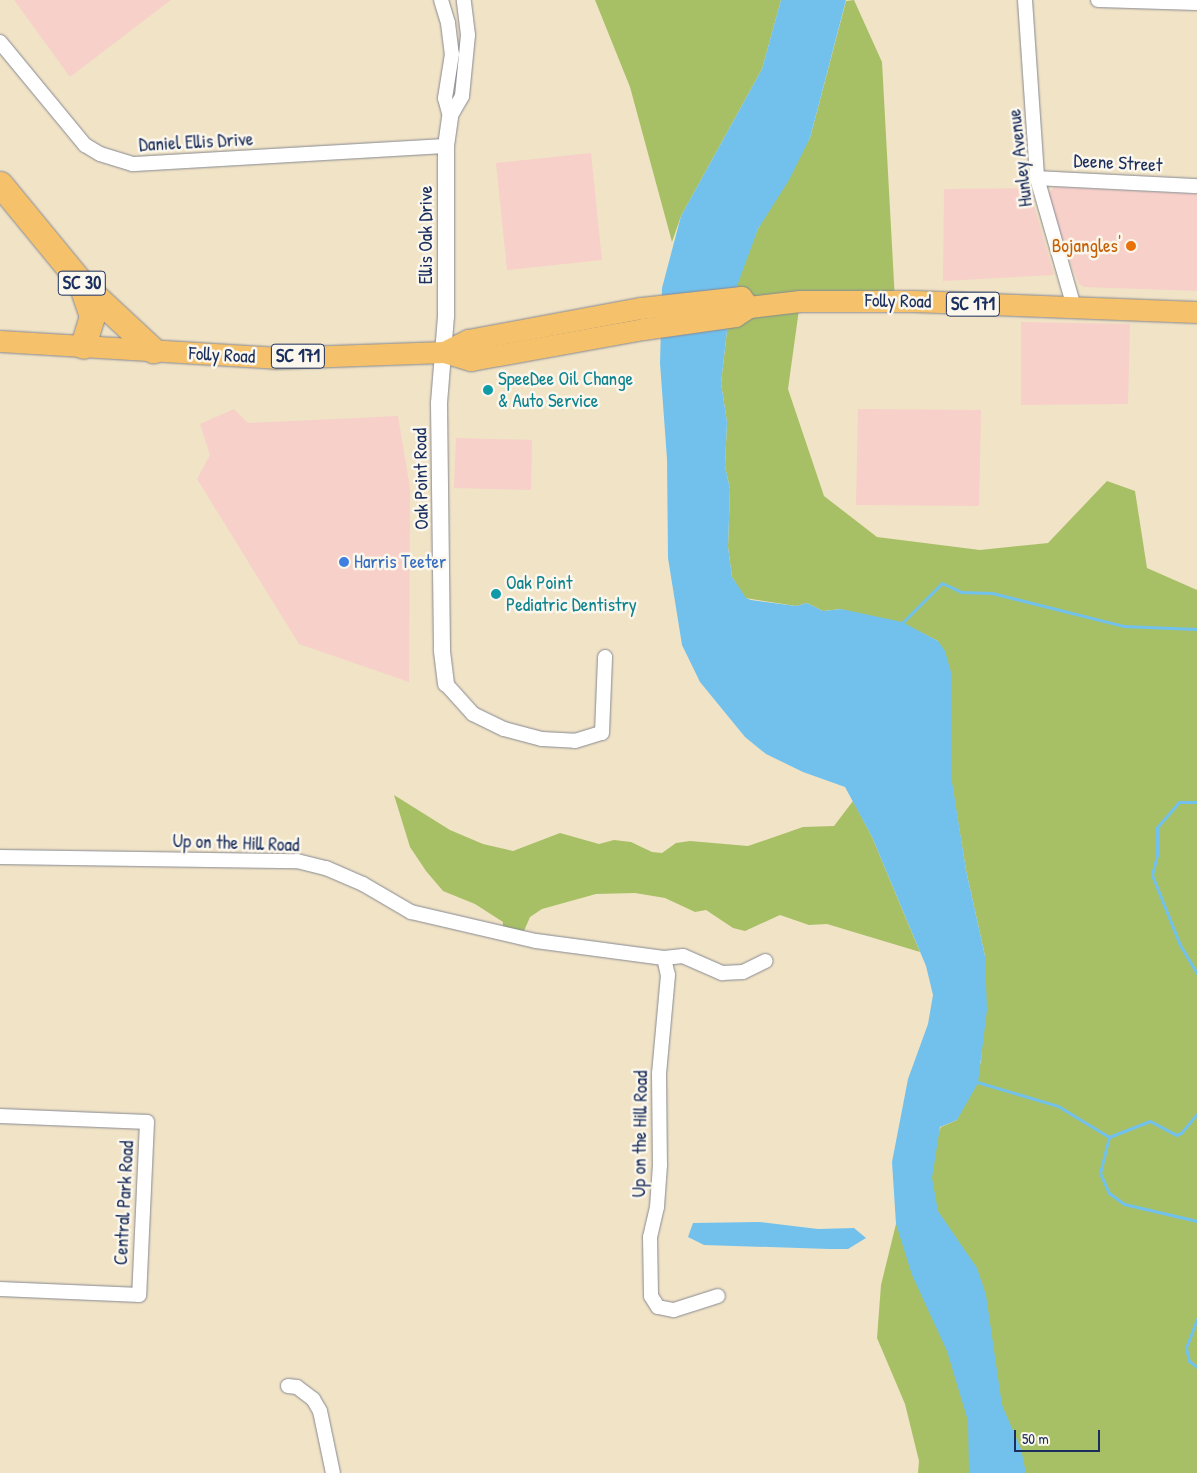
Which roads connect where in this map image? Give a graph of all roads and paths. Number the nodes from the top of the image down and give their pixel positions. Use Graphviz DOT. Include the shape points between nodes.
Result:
graph roads {
  1 [pos="441,0"];
  2 [pos="464,0"];
  3 [pos="1025,0"];
  4 [pos="1098,0"];
  5 [pos="1197,3"];
  6 [pos="0,42"];
  7 [pos="450,117"];
  8 [pos="446,146"];
  9 [pos="1037,178"];
  10 [pos="0,184"];
  11 [pos="1197,186"];
  12 [pos="79,280"];
  13 [pos="1074,307"];
  14 [pos="1197,312"];
  15 [pos="0,340"];
  16 [pos="82,346"];
  17 [pos="153,350"];
  18 [pos="444,352"];
  19 [pos="605,657"];
  20 [pos="446,684"];
  21 [pos="0,857"];
  22 [pos="664,958"];
  23 [pos="766,961"];
  24 [pos="0,1116"];
  25 [pos="0,1289"];
  26 [pos="718,1296"];
  27 [pos="288,1386"];
  28 [pos="333,1473"];
  1 -- 7 [label="street, Ellis Oak Drive" via="452,54 445,98"];
  2 -- 7 [label="street, Ellis Oak Drive" via="468,35 462,96"];
  3 -- 9 [label="street, Hunley Avenue"];
  4 -- 5 [label="street"];
  6 -- 8 [label="street, Daniel Ellis Drive" via="85,144 133,164"];
  7 -- 8 [label="street, Ellis Oak Drive"];
  8 -- 18 [label="street, Ellis Oak Drive"];
  9 -- 11 [label="street, Deene Street"];
  9 -- 13 [label="street, Hunley Avenue"];
  10 -- 12 [label="highway, SC 30"];
  12 -- 16 [label="highway" via="92,316"];
  12 -- 17 [label="highway, SC 30"];
  13 -- 14 [label="main road, Folly Road / SC 171"];
  13 -- 18 [label="main road, Folly Road / SC 171" via="870,300 800,301 750,307 735,316 642,318 471,360"];
  15 -- 16 [label="main road, Folly Road / SC 171"];
  16 -- 17 [label="main road, Folly Road / SC 171"];
  17 -- 18 [label="main road, Folly Road / SC 171" via="275,358"];
  18 -- 20 [label="street, Oak Point Road" via="438,403 442,649"];
  19 -- 20 [label="street, Oak Point Road" via="602,733 575,741 542,739 504,728 474,714"];
  21 -- 22 [label="street, Up on the Hill Road" via="297,862 326,868 363,884 411,912 434,919 542,942"];
  22 -- 23 [label="street, Up on the Hill Road" via="683,956 722,973 743,972"];
  22 -- 26 [label="street, Up on the Hill Road" via="668,975 659,1073 660,1165 657,1207 650,1237 651,1296 658,1307 674,1310"];
  24 -- 25 [label="street, Central Park Road" via="147,1122 139,1295"];
  27 -- 28 [label="street" via="313,1399 320,1411"];
}
